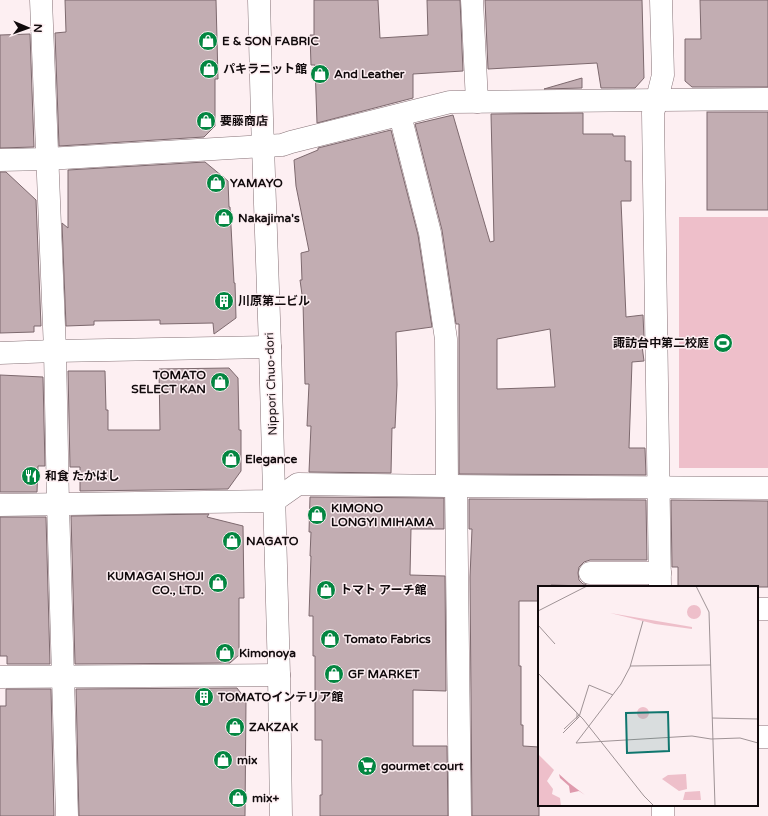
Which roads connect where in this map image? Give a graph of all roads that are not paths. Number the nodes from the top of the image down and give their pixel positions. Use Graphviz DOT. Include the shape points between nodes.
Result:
graph roads {
  1 [pos="42,0"];
  2 [pos="259,0"];
  3 [pos="472,0"];
  4 [pos="661,0"];
  5 [pos="657,99"];
  6 [pos="768,99"];
  7 [pos="477,102"];
  8 [pos="400,115"];
  9 [pos="263,146"];
  10 [pos="47,159"];
  11 [pos="0,160"];
  12 [pos="270,347"];
  13 [pos="55,351"];
  14 [pos="0,353"];
  15 [pos="452,486"];
  16 [pos="659,488"];
  17 [pos="768,488"];
  18 [pos="274,501"];
  19 [pos="58,504"];
  20 [pos="0,505"];
  21 [pos="590,574"];
  22 [pos="660,580"];
  23 [pos="279,675"];
  24 [pos="62,676"];
  25 [pos="0,677"];
  26 [pos="67,816"];
  27 [pos="281,816"];
  28 [pos="460,816"];
  1 -- 10 [label="street"];
  2 -- 9 [label="street, Nippori Chuo-dori"];
  3 -- 7 [label="street"];
  4 -- 5 [label="street" via="663,75"];
  5 -- 6 [label="street"];
  5 -- 7 [label="street"];
  5 -- 16 [label="street" via="653,113"];
  7 -- 8 [label="street" via="450,102"];
  8 -- 9 [label="street" via="282,145"];
  8 -- 15 [label="street" via="430,233 446,339"];
  9 -- 10 [label="street"];
  9 -- 12 [label="street, Nippori Chuo-dori"];
  10 -- 11 [label="street"];
  10 -- 13 [label="street"];
  12 -- 13 [label="street"];
  12 -- 18 [label="street, Nippori Chuo-dori"];
  13 -- 14 [label="street"];
  13 -- 19 [label="street"];
  15 -- 16 [label="street"];
  15 -- 18 [label="street" via="298,484"];
  15 -- 28 [label="street"];
  16 -- 17 [label="street"];
  16 -- 22 [label="street"];
  18 -- 19 [label="street"];
  18 -- 23 [label="street, Nippori Chuo-dori"];
  19 -- 20 [label="street"];
  19 -- 24 [label="street"];
  21 -- 22 [label="street"];
  23 -- 24 [label="street"];
  23 -- 27 [label="street, Nippori Chuo-dori"];
  24 -- 25 [label="street"];
  24 -- 26 [label="street"];
}
